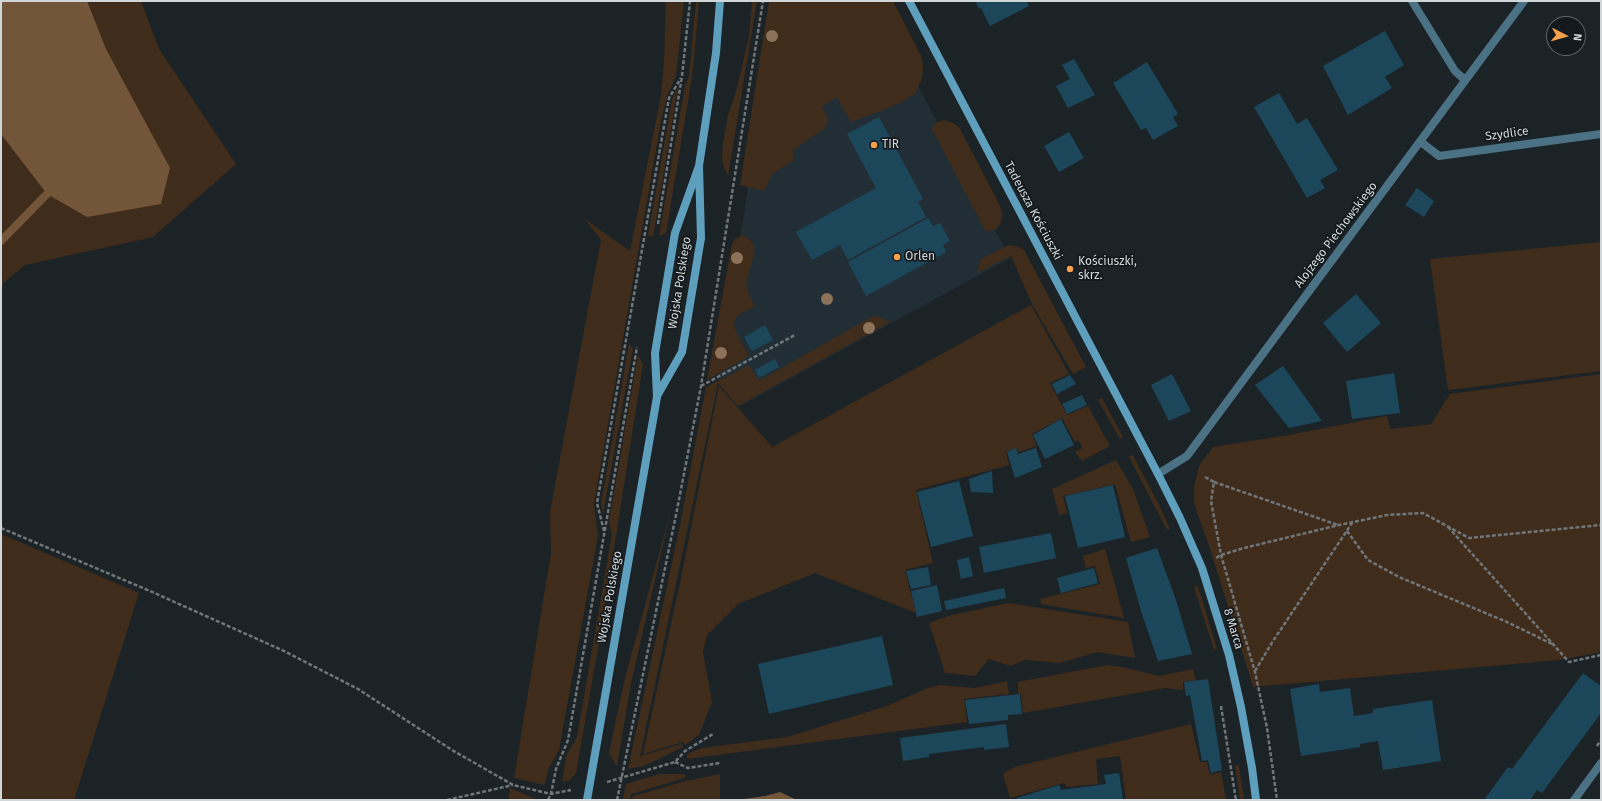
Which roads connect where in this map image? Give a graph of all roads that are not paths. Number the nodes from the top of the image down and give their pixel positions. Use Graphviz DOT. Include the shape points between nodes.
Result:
graph roads {
  1 [pos="720,1"];
  2 [pos="908,1"];
  3 [pos="1412,1"];
  4 [pos="1524,1"];
  5 [pos="1465,80"];
  6 [pos="1601,134"];
  7 [pos="1421,142"];
  8 [pos="699,166"];
  9 [pos="657,397"];
  10 [pos="1158,474"];
  11 [pos="1601,763"];
  12 [pos="587,800"];
  13 [pos="1256,800"];
  14 [pos="1574,800"];
  1 -- 8 [label="street, Wojska Polskiego" via="716,53"];
  2 -- 10 [label="street, Tadeusza Kościuszki"];
  3 -- 5 [label="street" via="1455,71"];
  4 -- 5 [label="street, Alojzego Piechowskiego"];
  5 -- 7 [label="street, Alojzego Piechowskiego"];
  6 -- 7 [label="street, Szydlice" via="1439,156"];
  7 -- 10 [label="street, Alojzego Piechowskiego" via="1187,456"];
  8 -- 9 [label="street, Wojska Polskiego" via="675,233 655,353"];
  8 -- 9 [label="street, Wojska Polskiego" via="700,238 682,352"];
  9 -- 12 [label="street, Wojska Polskiego"];
  10 -- 13 [label="street, 8 Marca" via="1202,568 1229,655 1241,707"];
  11 -- 14 [label="street"];
}
